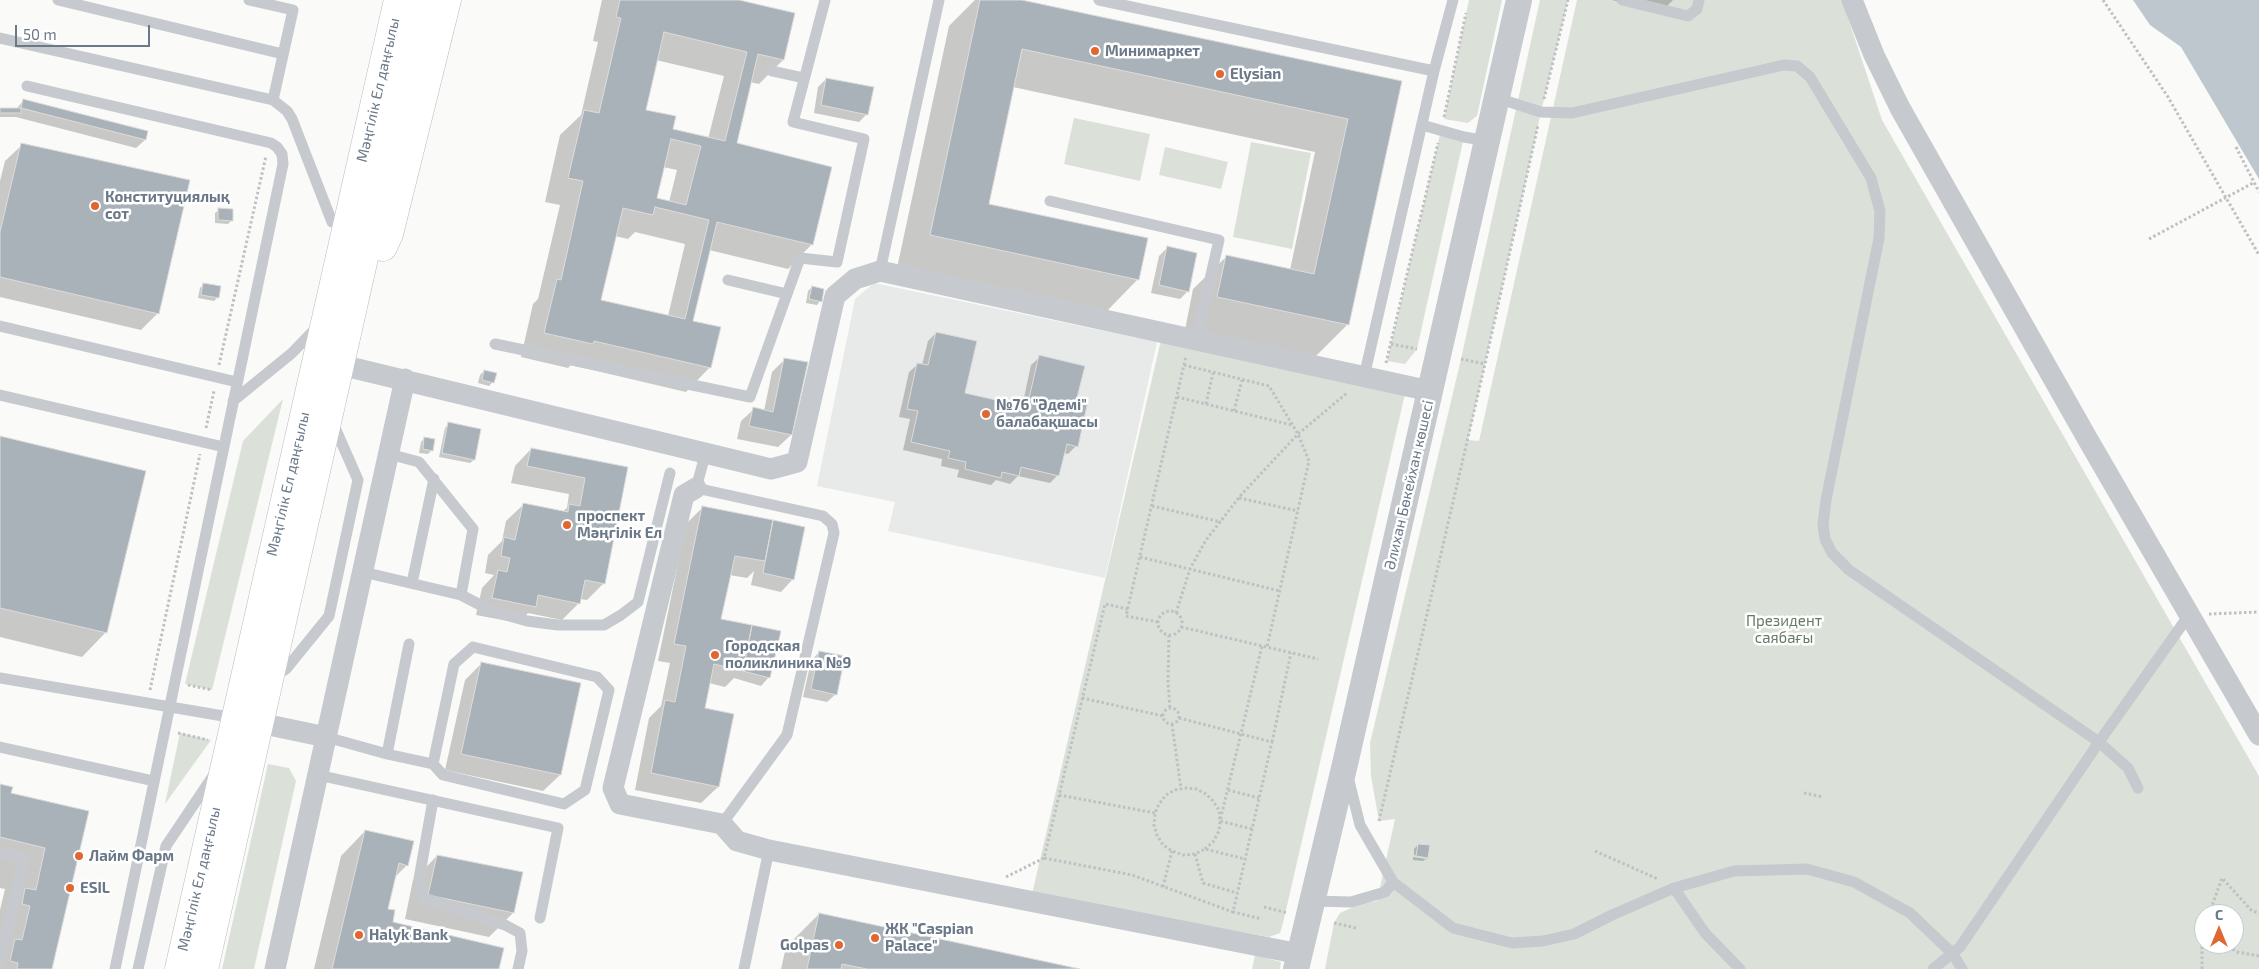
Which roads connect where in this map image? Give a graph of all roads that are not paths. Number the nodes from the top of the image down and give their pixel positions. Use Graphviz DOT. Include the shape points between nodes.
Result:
graph roads {
  1 [pos="58,0"];
  2 [pos="249,0"];
  3 [pos="381,0"];
  4 [pos="398,0"];
  5 [pos="422,0"];
  6 [pos="447,0"];
  7 [pos="824,0"];
  8 [pos="939,0"];
  9 [pos="1098,0"];
  10 [pos="1453,0"];
  11 [pos="1519,0"];
  12 [pos="1622,0"];
  13 [pos="1699,0"];
  14 [pos="1852,0"];
  15 [pos="0,38"];
  16 [pos="283,54"];
  17 [pos="1434,70"];
  18 [pos="772,71"];
  19 [pos="804,78"];
  20 [pos="27,86"];
  21 [pos="1497,98"];
  22 [pos="273,100"];
  23 [pos="1422,125"];
  24 [pos="1487,141"];
  25 [pos="1050,201"];
  26 [pos="332,222"];
  27 [pos="880,271"];
  28 [pos="728,280"];
  29 [pos="344,291"];
  30 [pos="787,294"];
  31 [pos="327,316"];
  32 [pos="0,326"];
  33 [pos="1193,339"];
  34 [pos="495,344"];
  35 [pos="340,365"];
  36 [pos="405,379"];
  37 [pos="237,382"];
  38 [pos="1366,384"];
  39 [pos="1430,391"];
  40 [pos="0,395"];
  41 [pos="233,401"];
  42 [pos="329,414"];
  43 [pos="224,447"];
  44 [pos="706,452"];
  45 [pos="389,454"];
  46 [pos="670,473"];
  47 [pos="434,479"];
  48 [pos="696,488"];
  49 [pos="363,572"];
  50 [pos="412,583"];
  51 [pos="461,595"];
  52 [pos="2189,615"];
  53 [pos="409,644"];
  54 [pos="0,678"];
  55 [pos="268,681"];
  56 [pos="170,707"];
  57 [pos="247,721"];
  58 [pos="2259,735"];
  59 [pos="326,738"];
  60 [pos="2099,742"];
  61 [pos="0,747"];
  62 [pos="219,748"];
  63 [pos="387,754"];
  64 [pos="433,764"];
  65 [pos="1345,764"];
  66 [pos="318,775"];
  67 [pos="154,781"];
  68 [pos="2138,788"];
  69 [pos="433,800"];
  70 [pos="722,824"];
  71 [pos="769,850"];
  72 [pos="0,853"];
  73 [pos="1393,882"];
  74 [pos="1674,888"];
  75 [pos="1302,907"];
  76 [pos="540,918"];
  77 [pos="3,938"];
  78 [pos="1953,954"];
  79 [pos="1298,962"];
  80 [pos="0,963"];
  81 [pos="115,969"];
  82 [pos="138,969"];
  83 [pos="179,969"];
  84 [pos="204,969"];
  85 [pos="275,969"];
  86 [pos="518,969"];
  87 [pos="744,969"];
  88 [pos="1740,969"];
  89 [pos="1933,969"];
  90 [pos="1962,969"];
  1 -- 16 [label="lane"];
  2 -- 16 [label="lane" via="293,10"];
  3 -- 26 [label="main road"];
  4 -- 29 [label="main road, Мәңгілік Ел даңғылы"];
  5 -- 29 [label="main road, Мәңгілік Ел даңғылы"];
  6 -- 29 [label="main road" via="388,234 377,262"];
  7 -- 19 [label="lane"];
  8 -- 27 [label="lane"];
  9 -- 17 [label="lane"];
  10 -- 17 [label="lane"];
  11 -- 21 [label="street, Әлихан Бөкейхан көшесі"];
  12 -- 13 [label="lane" via="1688,16 1697,9"];
  14 -- 52 [label="street" via="1900,108"];
  15 -- 22 [label="lane"];
  16 -- 22 [label="lane"];
  17 -- 23 [label="lane"];
  18 -- 19 [label="lane"];
  19 -- 30 [label="lane" via="793,122 864,139 837,262 800,258"];
  20 -- 37 [label="lane" via="271,143 282,154 284,164"];
  21 -- 24 [label="street, Әлихан Бөкейхан көшесі"];
  21 -- 60 [label="lane" via="1541,112 1572,112 1784,64 1797,66 1810,76 1871,178 1880,211 1879,238 1826,500 1825,539 1832,553 1849,570"];
  22 -- 26 [label="lane" via="287,111 292,120"];
  23 -- 24 [label="lane"];
  23 -- 38 [label="lane"];
  24 -- 39 [label="street, Әлихан Бөкейхан көшесі"];
  25 -- 33 [label="lane" via="1219,240"];
  26 -- 29 [label="main road"];
  27 -- 33 [label="street"];
  27 -- 44 [label="street" via="855,279 835,296 797,462 772,469"];
  28 -- 30 [label="lane"];
  29 -- 31 [label="main road, Мәңгілік Ел даңғылы"];
  29 -- 35 [label="main road, Мәңгілік Ел даңғылы"];
  30 -- 34 [label="lane" via="750,397"];
  31 -- 41 [label="lane" via="292,353"];
  31 -- 57 [label="main road, Мәңгілік Ел даңғылы"];
  32 -- 37 [label="lane"];
  33 -- 38 [label="street"];
  35 -- 36 [label="street"];
  35 -- 42 [label="main road, Мәңгілік Ел даңғылы"];
  36 -- 44 [label="street"];
  36 -- 45 [label="street"];
  37 -- 41 [label="lane"];
  38 -- 39 [label="street"];
  39 -- 65 [label="street, Әлихан Бөкейхан көшесі"];
  40 -- 43 [label="lane"];
  41 -- 43 [label="lane"];
  42 -- 55 [label="main road, Мәңгілік Ел даңғылы"];
  42 -- 55 [label="lane" via="358,480 329,616 286,669"];
  43 -- 56 [label="lane"];
  44 -- 48 [label="lane"];
  45 -- 47 [label="lane" via="419,462"];
  45 -- 49 [label="street"];
  46 -- 51 [label="lane" via="638,602 616,618 604,625 526,621 492,611"];
  47 -- 50 [label="lane"];
  47 -- 51 [label="lane" via="473,529"];
  48 -- 70 [label="street" via="684,495 613,788 620,804"];
  48 -- 70 [label="lane" via="823,516 832,524 834,533 786,735"];
  49 -- 50 [label="lane"];
  49 -- 59 [label="street"];
  50 -- 51 [label="lane"];
  52 -- 58 [label="street"];
  52 -- 60 [label="lane"];
  53 -- 63 [label="lane"];
  54 -- 56 [label="lane"];
  55 -- 57 [label="main road, Мәңгілік Ел даңғылы"];
  56 -- 57 [label="lane"];
  56 -- 67 [label="lane"];
  57 -- 59 [label="street"];
  57 -- 62 [label="main road, Мәңгілік Ел даңғылы"];
  57 -- 84 [label="main road, Мәңгілік Ел даңғылы"];
  59 -- 63 [label="lane"];
  59 -- 66 [label="street"];
  60 -- 68 [label="lane" via="2128,768"];
  60 -- 78 [label="lane"];
  61 -- 67 [label="lane"];
  62 -- 82 [label="lane" via="166,846"];
  62 -- 83 [label="main road, Мәңгілік Ел даңғылы"];
  63 -- 64 [label="lane"];
  64 -- 64 [label="lane" via="443,775 564,804 585,790 609,690 597,677 473,647 454,664"];
  65 -- 73 [label="lane" via="1360,825"];
  65 -- 75 [label="street, Әлихан Бөкейхан көшесі"];
  66 -- 69 [label="lane"];
  66 -- 85 [label="street"];
  67 -- 81 [label="lane"];
  69 -- 76 [label="lane" via="558,828"];
  69 -- 86 [label="lane" via="419,879 424,898 520,933 522,951"];
  70 -- 71 [label="street" via="737,841"];
  71 -- 79 [label="street" via="978,891"];
  71 -- 87 [label="lane"];
  72 -- 77 [label="lane" via="24,858"];
  73 -- 74 [label="lane" via="1453,928 1512,944 1574,934"];
  73 -- 75 [label="lane" via="1384,892 1350,902"];
  74 -- 78 [label="lane" via="1734,871 1790,868 1814,871 1854,882 1910,913"];
  74 -- 88 [label="lane" via="1706,933"];
  75 -- 79 [label="street, Әлихан Бөкейхан көшесі"];
  77 -- 80 [label="lane"];
  78 -- 89 [label="lane"];
  78 -- 90 [label="lane"];
}
